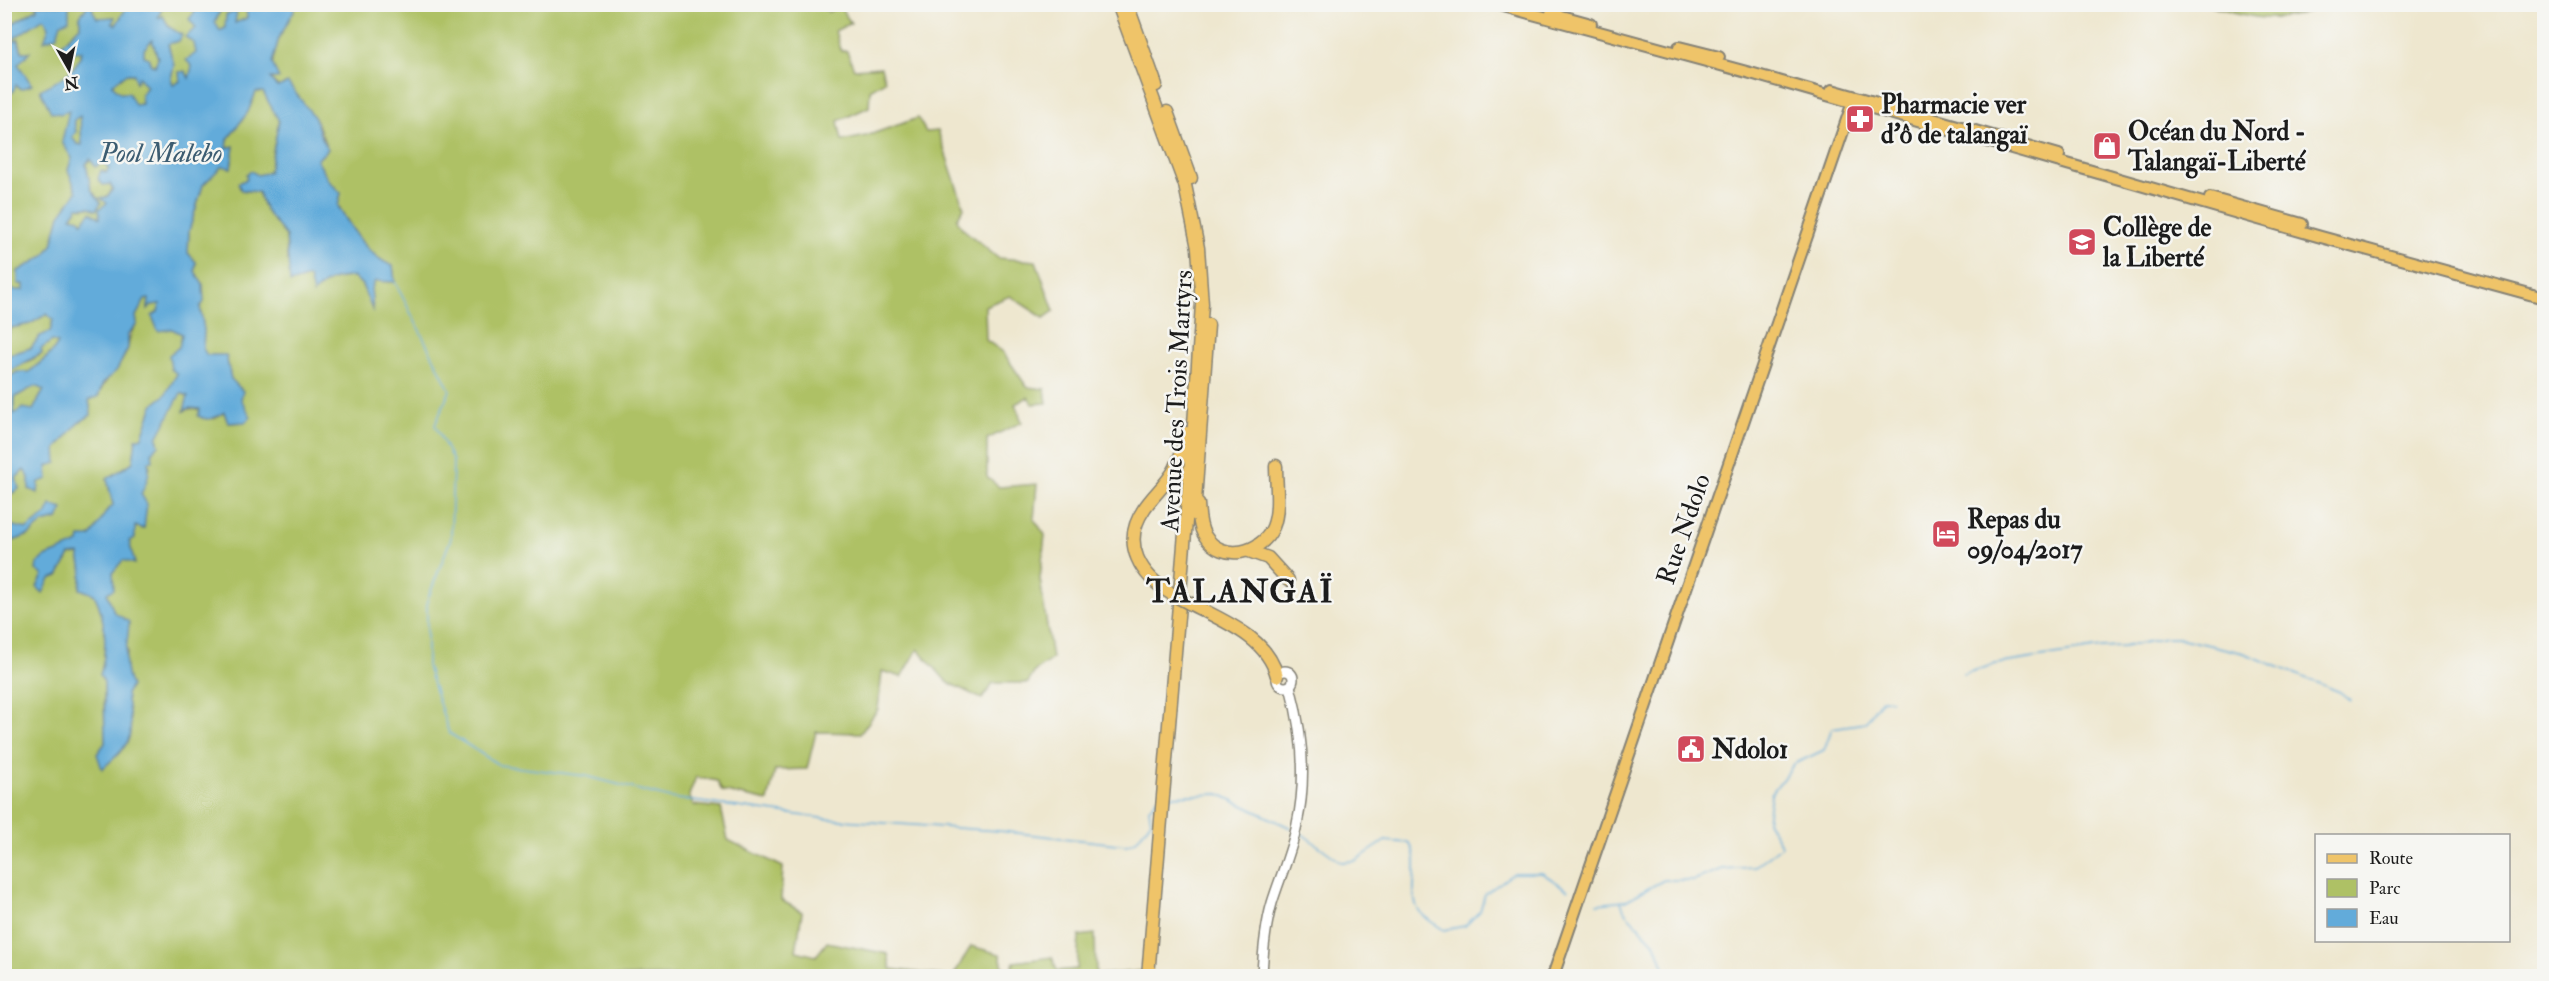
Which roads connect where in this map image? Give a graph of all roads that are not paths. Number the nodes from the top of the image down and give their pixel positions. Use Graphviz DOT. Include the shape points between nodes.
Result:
graph roads {
  1 [pos="1118,4"];
  2 [pos="1127,4"];
  3 [pos="1133,4"];
  4 [pos="1496,4"];
  5 [pos="1519,4"];
  6 [pos="1145,53"];
  7 [pos="1854,100"];
  8 [pos="2544,292"];
  9 [pos="2544,298"];
  10 [pos="1196,373"];
  11 [pos="1276,466"];
  12 [pos="1198,476"];
  13 [pos="1249,551"];
  14 [pos="1288,580"];
  15 [pos="1277,676"];
  16 [pos="1290,686"];
  17 [pos="1168,776"];
  18 [pos="1148,976"];
  19 [pos="1156,976"];
  20 [pos="1262,976"];
  21 [pos="1553,976"];
  1 -- 10 [label="highway, Avenue des Trois Martyrs" via="1179,167 1194,223 1202,304"];
  2 -- 6 [label="highway, Avenue des Trois Martyrs"];
  3 -- 6 [label="highway"];
  4 -- 7 [label="main road"];
  5 -- 7 [label="main road"];
  6 -- 12 [label="highway, Avenue des Trois Martyrs" via="1187,165 1207,256 1208,339"];
  7 -- 8 [label="main road"];
  7 -- 9 [label="main road"];
  7 -- 21 [label="main road, Rue Ndolo"];
  10 -- 15 [label="highway, bridge" via="1181,456 1144,508 1134,533 1135,552 1152,580 1253,639 1270,657"];
  10 -- 17 [label="highway, Avenue des Trois Martyrs"];
  11 -- 13 [label="highway" via="1273,526 1261,544"];
  12 -- 13 [label="highway" via="1199,519 1205,536 1223,550"];
  12 -- 17 [label="highway, Avenue des Trois Martyrs"];
  13 -- 14 [label="highway" via="1268,558"];
  15 -- 16 [label="street" via="1280,686"];
  15 -- 16 [label="street" via="1282,671 1291,672 1294,680"];
  16 -- 20 [label="street" via="1297,711 1302,769 1297,824 1272,905"];
  17 -- 18 [label="highway"];
  17 -- 19 [label="highway"];
}
